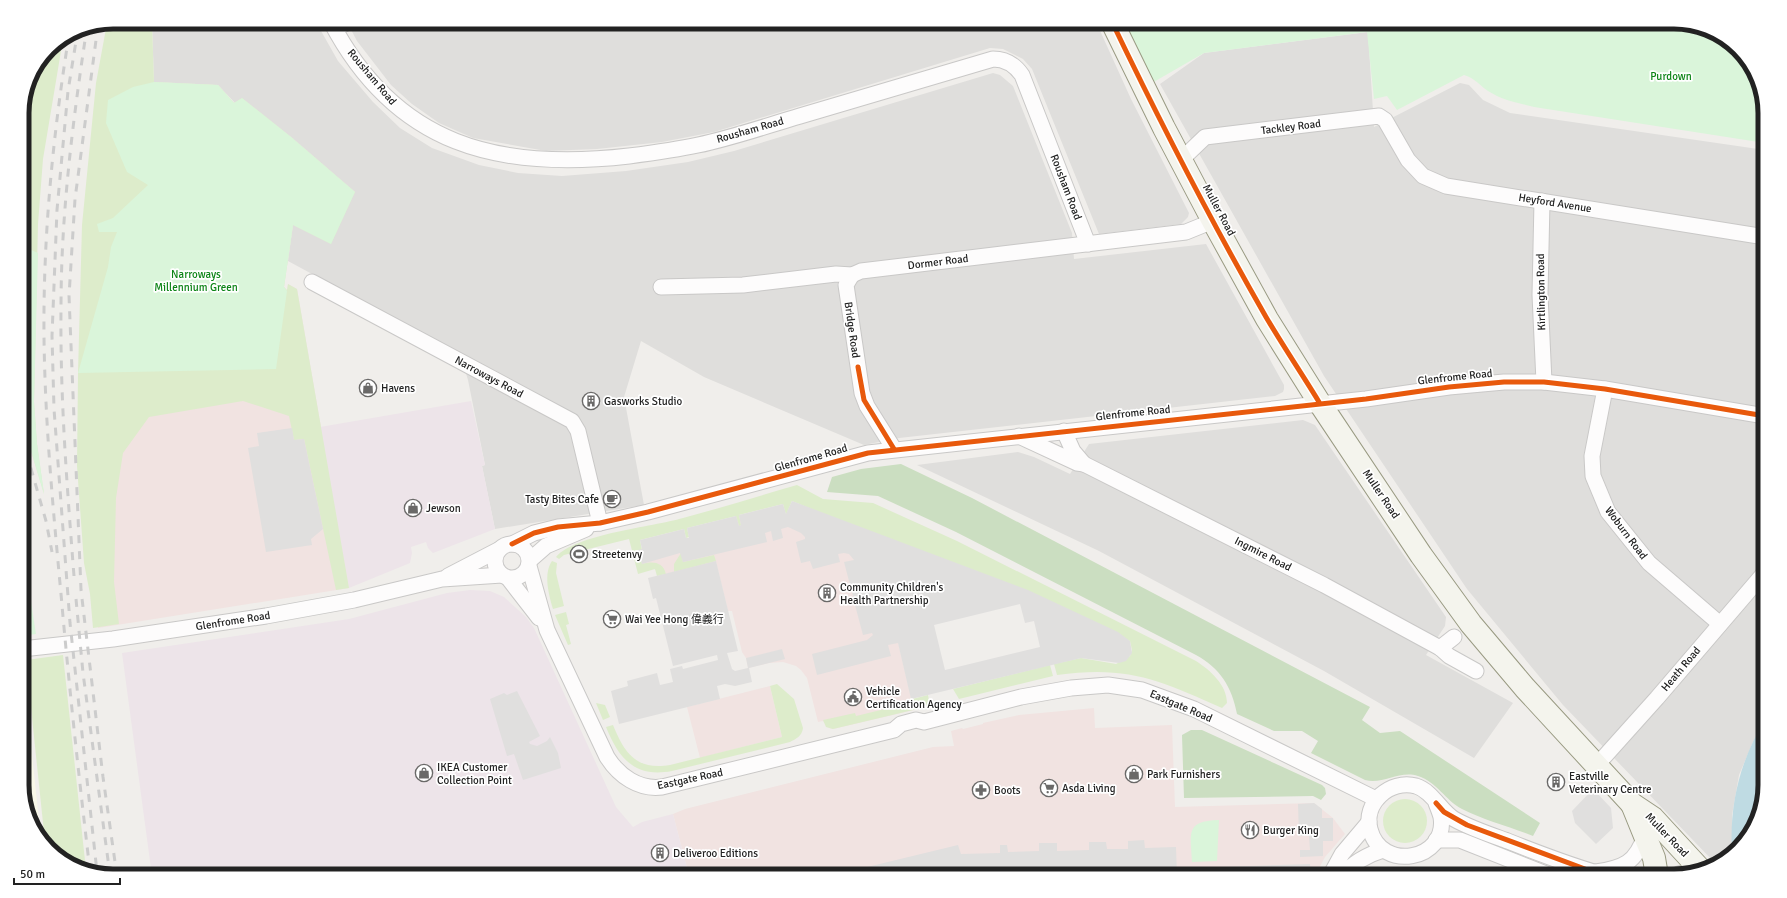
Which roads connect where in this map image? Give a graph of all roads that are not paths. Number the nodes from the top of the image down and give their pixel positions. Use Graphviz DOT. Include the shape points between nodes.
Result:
graph roads {
  1 [pos="336,29"];
  2 [pos="1115,29"];
  3 [pos="1376,117"];
  4 [pos="1180,160"];
  5 [pos="1542,201"];
  6 [pos="1213,221"];
  7 [pos="1758,236"];
  8 [pos="1088,244"];
  9 [pos="852,275"];
  10 [pos="312,282"];
  11 [pos="661,287"];
  12 [pos="1544,382"];
  13 [pos="1605,389"];
  14 [pos="1319,402"];
  15 [pos="1758,415"];
  16 [pos="1064,431"];
  17 [pos="1019,436"];
  18 [pos="894,449"];
  19 [pos="1084,464"];
  20 [pos="600,523"];
  21 [pos="506,546"];
  22 [pos="529,563"];
  23 [pos="505,577"];
  24 [pos="442,579"];
  25 [pos="1758,580"];
  26 [pos="1720,624"];
  27 [pos="547,630"];
  28 [pos="1454,637"];
  29 [pos="29,648"];
  30 [pos="1440,648"];
  31 [pos="1476,671"];
  32 [pos="1596,766"];
  33 [pos="1376,799"];
  34 [pos="1436,803"];
  35 [pos="1632,804"];
  36 [pos="1369,822"];
  37 [pos="1645,835"];
  38 [pos="1436,840"];
  39 [pos="1383,850"];
  40 [pos="1697,866"];
  41 [pos="1334,869"];
  42 [pos="1349,869"];
  43 [pos="1533,869"];
  44 [pos="1586,869"];
  45 [pos="1619,869"];
  46 [pos="1656,869"];
  1 -- 8 [label="street, Rousham Road" via="385,96 398,109 422,125 448,138 480,149 515,158 548,161 593,160 698,145 993,59 1004,60 1015,66 1022,75"];
  2 -- 4 [label="main road, Muller Road"];
  3 -- 4 [label="street, Tackley Road" via="1205,137"];
  3 -- 5 [label="street, Heyford Avenue" via="1385,120 1408,160 1423,176 1446,186"];
  4 -- 6 [label="main road, Muller Road"];
  5 -- 7 [label="street, Heyford Avenue"];
  5 -- 12 [label="street, Kirtlington Road" via="1540,295"];
  6 -- 8 [label="street, Dormer Road" via="1186,232"];
  6 -- 14 [label="main road, Muller Road" via="1267,319"];
  8 -- 9 [label="street, Dormer Road" via="861,271"];
  9 -- 11 [label="street, Dormer Road" via="836,274 743,285"];
  9 -- 18 [label="street, Bridge Road" via="846,285 862,393 867,406"];
  10 -- 20 [label="street, Narroways Road" via="572,421 578,431"];
  12 -- 13 [label="street, Glenfrome Road"];
  12 -- 14 [label="street, Glenfrome Road" via="1481,384 1366,399"];
  13 -- 15 [label="street, Glenfrome Road"];
  13 -- 26 [label="street, Woburn Road" via="1592,456 1593,476 1608,512 1649,563"];
  14 -- 16 [label="street, Glenfrome Road"];
  14 -- 32 [label="main road, Muller Road" via="1421,555 1472,624 1519,682"];
  16 -- 17 [label="street, Glenfrome Road"];
  16 -- 19 [label="street, Ingmire Road" via="1073,451"];
  17 -- 18 [label="street, Glenfrome Road"];
  17 -- 19 [label="street, Ingmire Road"];
  18 -- 20 [label="street, Glenfrome Road" via="859,454 732,490"];
  19 -- 30 [label="street, Ingmire Road" via="1324,585"];
  20 -- 21 [label="street, Glenfrome Road" via="558,527 534,533"];
  20 -- 22 [label="street, Glenfrome Road" via="546,546"];
  21 -- 22 [label="street" via="525,550"];
  21 -- 23 [label="street" via="495,561 498,571"];
  21 -- 24 [label="street, Glenfrome Road"];
  22 -- 23 [label="street" via="522,576"];
  22 -- 27 [label="street, Eastgate Road"];
  23 -- 24 [label="street, Glenfrome Road"];
  23 -- 27 [label="street, Eastgate Road"];
  24 -- 29 [label="street, Glenfrome Road" via="354,600 266,616"];
  25 -- 26 [label="street, Heath Road"];
  26 -- 32 [label="street, Heath Road"];
  27 -- 33 [label="street, Eastgate Road" via="607,757 620,774 639,785 662,787 896,730 903,732 919,728 924,722 1020,697 1071,688 1108,685 1142,690 1194,709"];
  28 -- 30 [label="street"];
  30 -- 31 [label="street, Ingmire Road"];
  32 -- 35 [label="main road, Muller Road"];
  33 -- 34 [label="street" via="1393,787 1404,785 1416,786 1431,796"];
  33 -- 36 [label="street"];
  34 -- 38 [label="street" via="1441,817 1440,832"];
  34 -- 44 [label="street" via="1444,812 1467,825"];
  35 -- 37 [label="main road, Muller Road"];
  35 -- 40 [label="main road, Muller Road" via="1653,818"];
  36 -- 39 [label="street" via="1373,838"];
  36 -- 41 [label="street" via="1342,854"];
  37 -- 45 [label="street" via="1632,860"];
  37 -- 46 [label="main road, Muller Road"];
  38 -- 39 [label="street" via="1422,853 1411,856 1402,857"];
  38 -- 43 [label="street" via="1460,840"];
  39 -- 42 [label="street" via="1369,854"];
}
